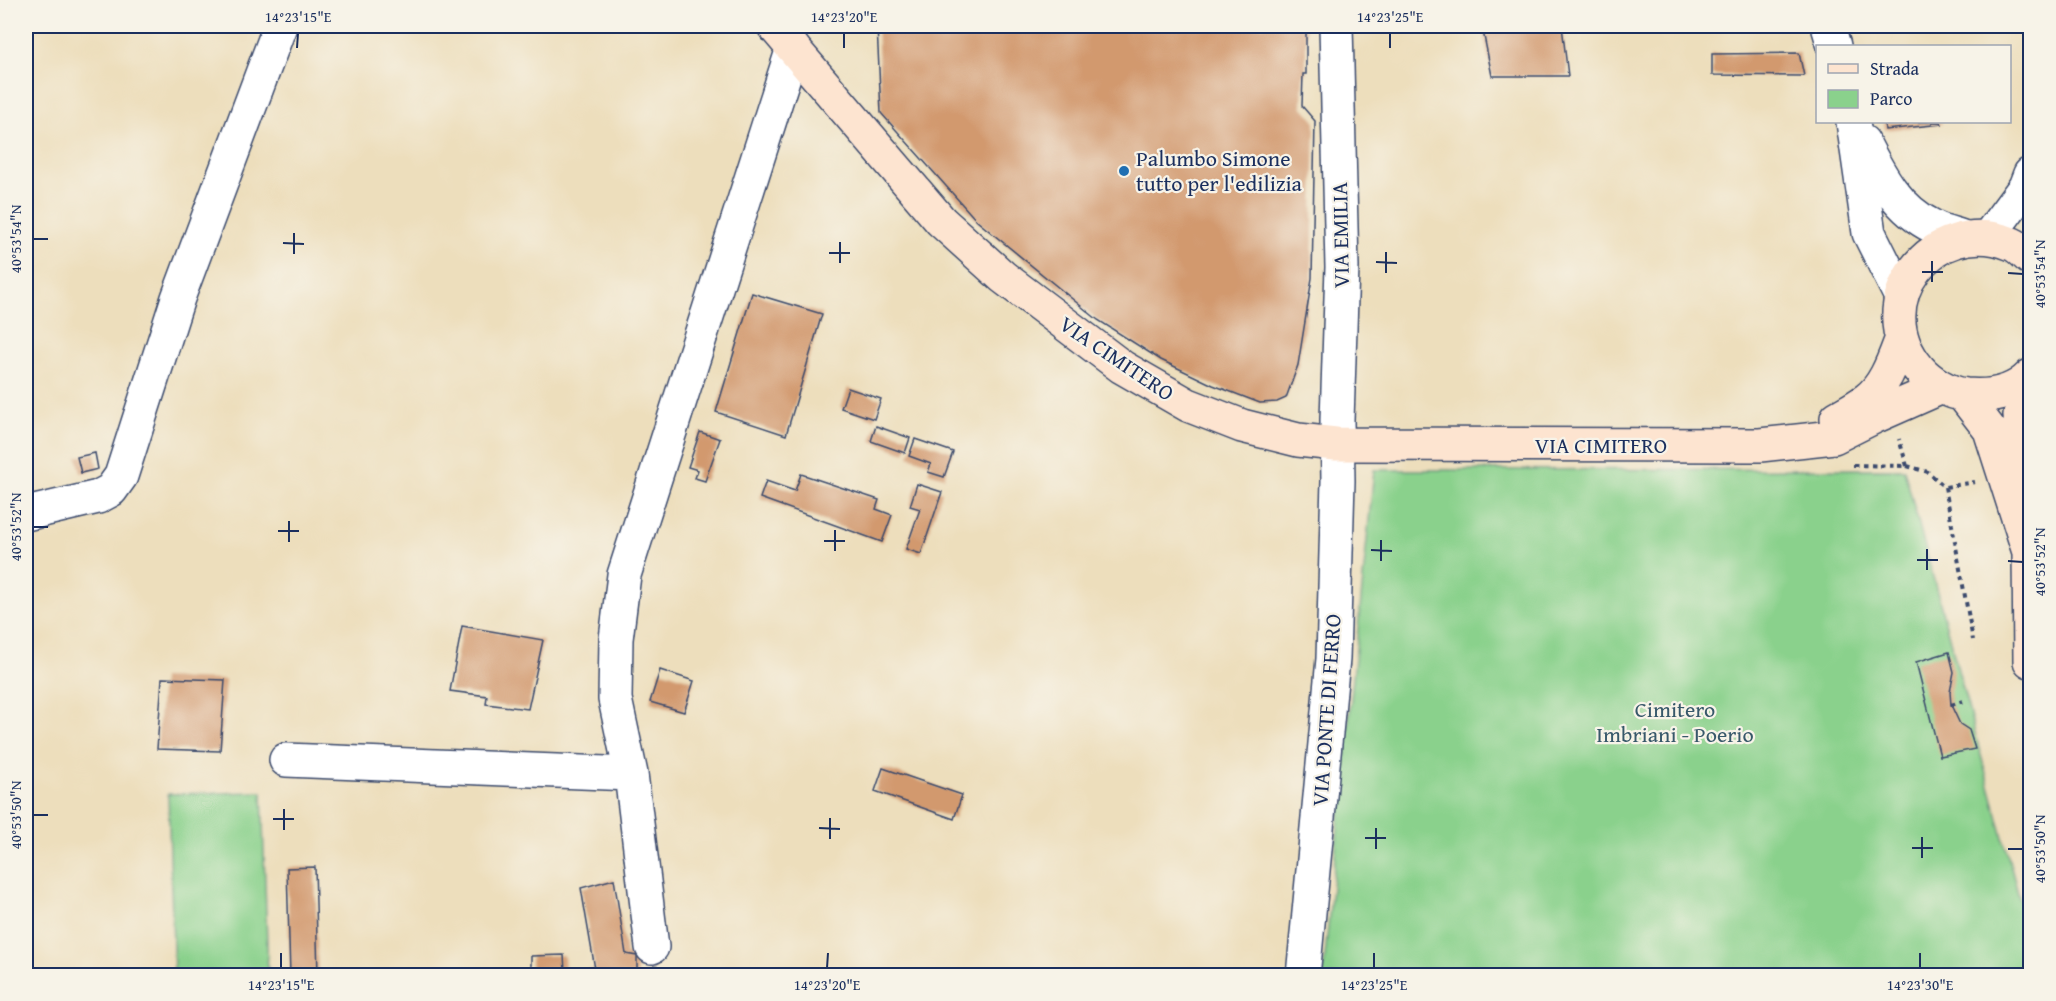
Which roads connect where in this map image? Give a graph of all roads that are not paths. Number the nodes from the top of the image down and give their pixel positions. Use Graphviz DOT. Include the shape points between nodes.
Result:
graph roads {
  1 [pos="280,26"];
  2 [pos="1336,26"];
  3 [pos="1828,26"];
  4 [pos="784,37"];
  5 [pos="1833,45"];
  6 [pos="1853,123"];
  7 [pos="2031,174"];
  8 [pos="1976,238"];
  9 [pos="2031,258"];
  10 [pos="1901,297"];
  11 [pos="1902,339"];
  12 [pos="2029,378"];
  13 [pos="1953,391"];
  14 [pos="1801,441"];
  15 [pos="1336,444"];
  16 [pos="26,514"];
  17 [pos="2029,552"];
  18 [pos="2031,661"];
  19 [pos="286,760"];
  20 [pos="631,774"];
  21 [pos="652,947"];
  22 [pos="1303,975"];
  1 -- 16 [label="street" via="178,298 121,476 111,490 98,497"];
  2 -- 15 [label="street, VIA EMILIA" via="1342,267"];
  3 -- 5 [label="street"];
  4 -- 15 [label="main road, VIA CIMITERO" via="941,221 1003,277 1122,367 1188,405 1242,426 1298,440"];
  4 -- 20 [label="street" via="624,575 616,639 615,699"];
  6 -- 8 [label="street" via="1893,195 1914,215 1934,227"];
  6 -- 10 [label="street" via="1869,233"];
  7 -- 8 [label="street" via="2025,187"];
  8 -- 9 [label="main road" via="2014,245"];
  8 -- 10 [label="main road" via="1936,249 1914,269"];
  10 -- 11 [label="main road"];
  11 -- 13 [label="main road" via="1910,358 1924,375"];
  11 -- 14 [label="main road" via="1887,375 1868,399"];
  12 -- 13 [label="main road" via="2008,391 1986,396"];
  12 -- 17 [label="main road" via="2020,415 2030,483"];
  13 -- 14 [label="main road, VIA CIMITERO" via="1874,417 1834,437"];
  13 -- 17 [label="main road" via="1990,430"];
  14 -- 15 [label="main road, VIA CIMITERO" via="1760,445"];
  15 -- 22 [label="street, VIA PONTE DI FERRO" via="1333,659"];
  17 -- 18 [label="main road"];
  19 -- 20 [label="street"];
  20 -- 21 [label="street"];
}
